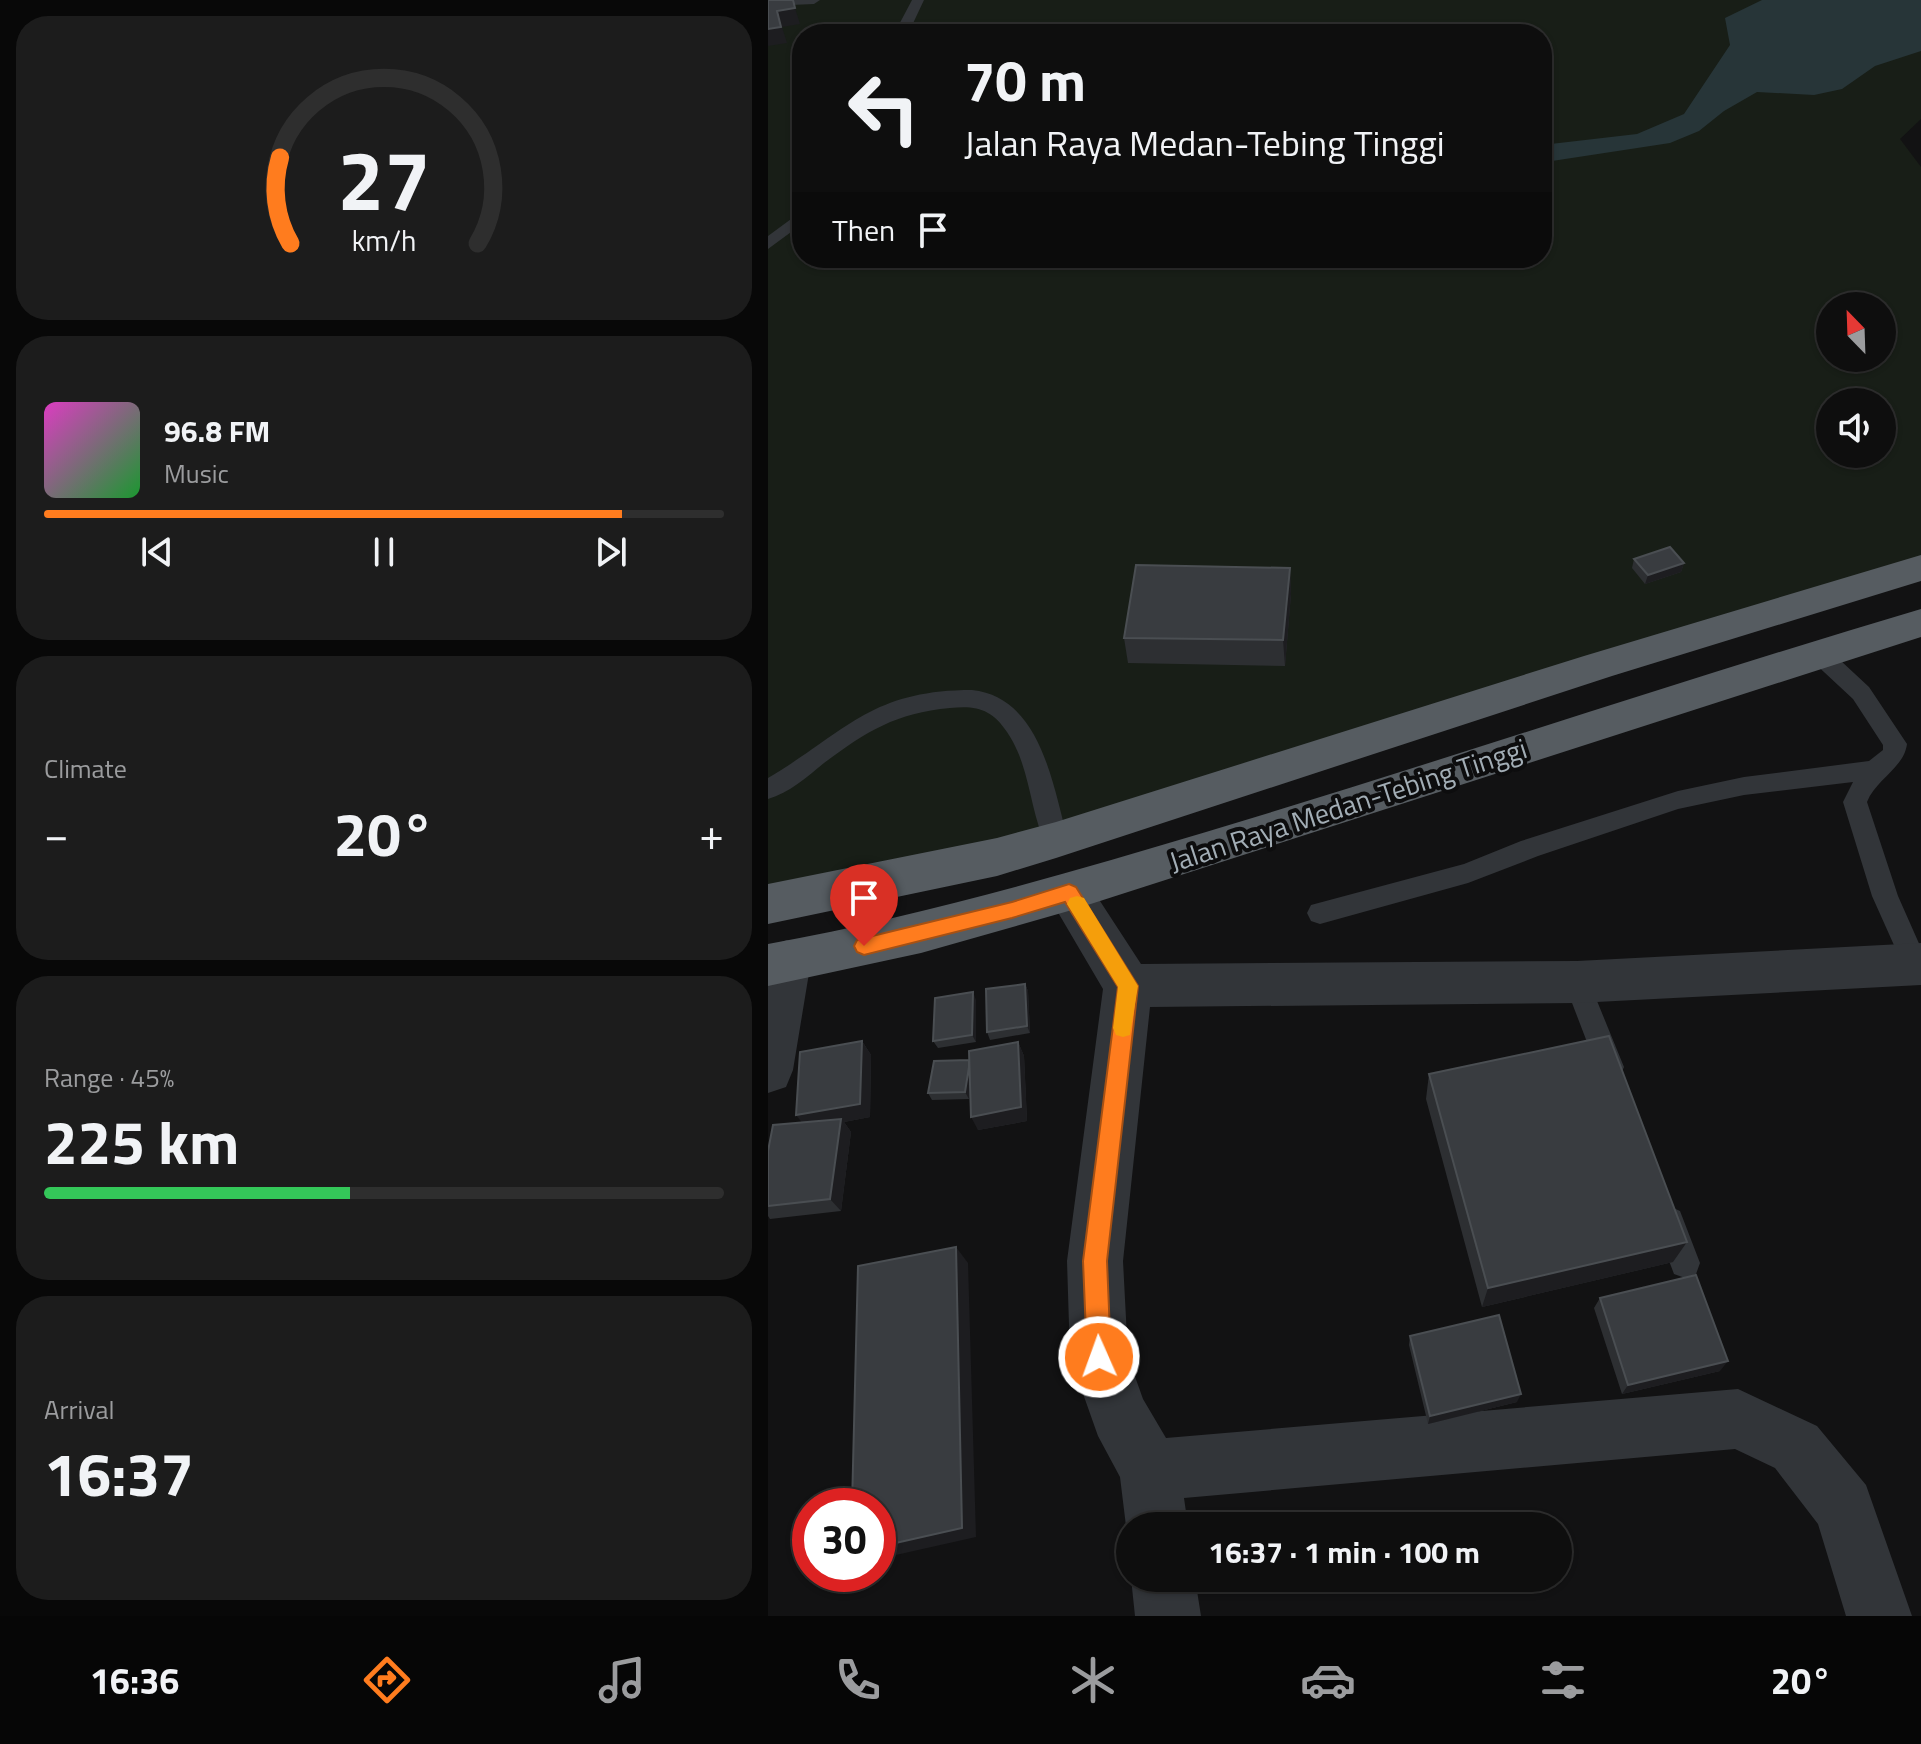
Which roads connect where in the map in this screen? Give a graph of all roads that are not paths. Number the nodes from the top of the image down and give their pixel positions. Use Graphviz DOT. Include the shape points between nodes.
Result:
graph roads {
  1 [pos="814,0"];
  2 [pos="918,0"];
  3 [pos="768,2"];
  4 [pos="906,24"];
  5 [pos="792,224"];
  6 [pos="768,244"];
  7 [pos="1921,568"];
  8 [pos="1921,623"];
  9 [pos="1818,653"];
  10 [pos="1598,666"];
  11 [pos="1450,713"];
  12 [pos="1629,713"];
  13 [pos="1482,765"];
  14 [pos="1874,770"];
  15 [pos="768,790"];
  16 [pos="1056,840"];
  17 [pos="1069,892"];
  18 [pos="768,904"];
  19 [pos="1320,913"];
  20 [pos="777,963"];
  21 [pos="1918,964"];
  22 [pos="1577,982"];
  23 [pos="1128,986"];
  24 [pos="768,1070"];
  25 [pos="1617,1085"];
  26 [pos="1657,1189"];
  27 [pos="1685,1263"];
  28 [pos="1153,1498"];
  29 [pos="1165,1592"];
  30 [pos="1168,1616"];
  31 [pos="1879,1616"];
  1 -- 3 [label="lane"];
  2 -- 4 [label="lane"];
  5 -- 6 [label="lane"];
  7 -- 10 [label="highway, Jalan Raya Medan-Tebing Tinggi"];
  8 -- 9 [label="highway, Jalan Raya Medan-Tebing Tinggi"];
  9 -- 12 [label="highway, Jalan Raya Medan-Tebing Tinggi"];
  9 -- 14 [label="lane" via="1861,693 1895,744 1894,754"];
  10 -- 11 [label="highway, Jalan Raya Medan-Tebing Tinggi"];
  10 -- 12 [label="highway"];
  11 -- 13 [label="highway"];
  11 -- 16 [label="highway, Jalan Raya Medan-Tebing Tinggi"];
  12 -- 13 [label="highway, Jalan Raya Medan-Tebing Tinggi"];
  13 -- 17 [label="highway, Jalan Raya Medan-Tebing Tinggi"];
  14 -- 19 [label="lane" via="1678,800 1468,873"];
  14 -- 21 [label="lane" via="1855,802 1885,896"];
  15 -- 16 [label="lane" via="890,710 978,696 999,706 1029,749"];
  16 -- 18 [label="highway, Jalan Raya Medan-Tebing Tinggi"];
  17 -- 20 [label="highway, Jalan Raya Medan-Tebing Tinggi" via="879,943"];
  17 -- 23 [label="street"];
  20 -- 24 [label="street"];
  21 -- 22 [label="street"];
  22 -- 23 [label="street"];
  22 -- 25 [label="lane"];
  23 -- 28 [label="street" via="1095,1261 1099,1357"];
  26 -- 27 [label="lane"];
  28 -- 31 [label="street" via="1738,1419 1796,1447 1844,1507"];
  29 -- 30 [label="street"];
}
